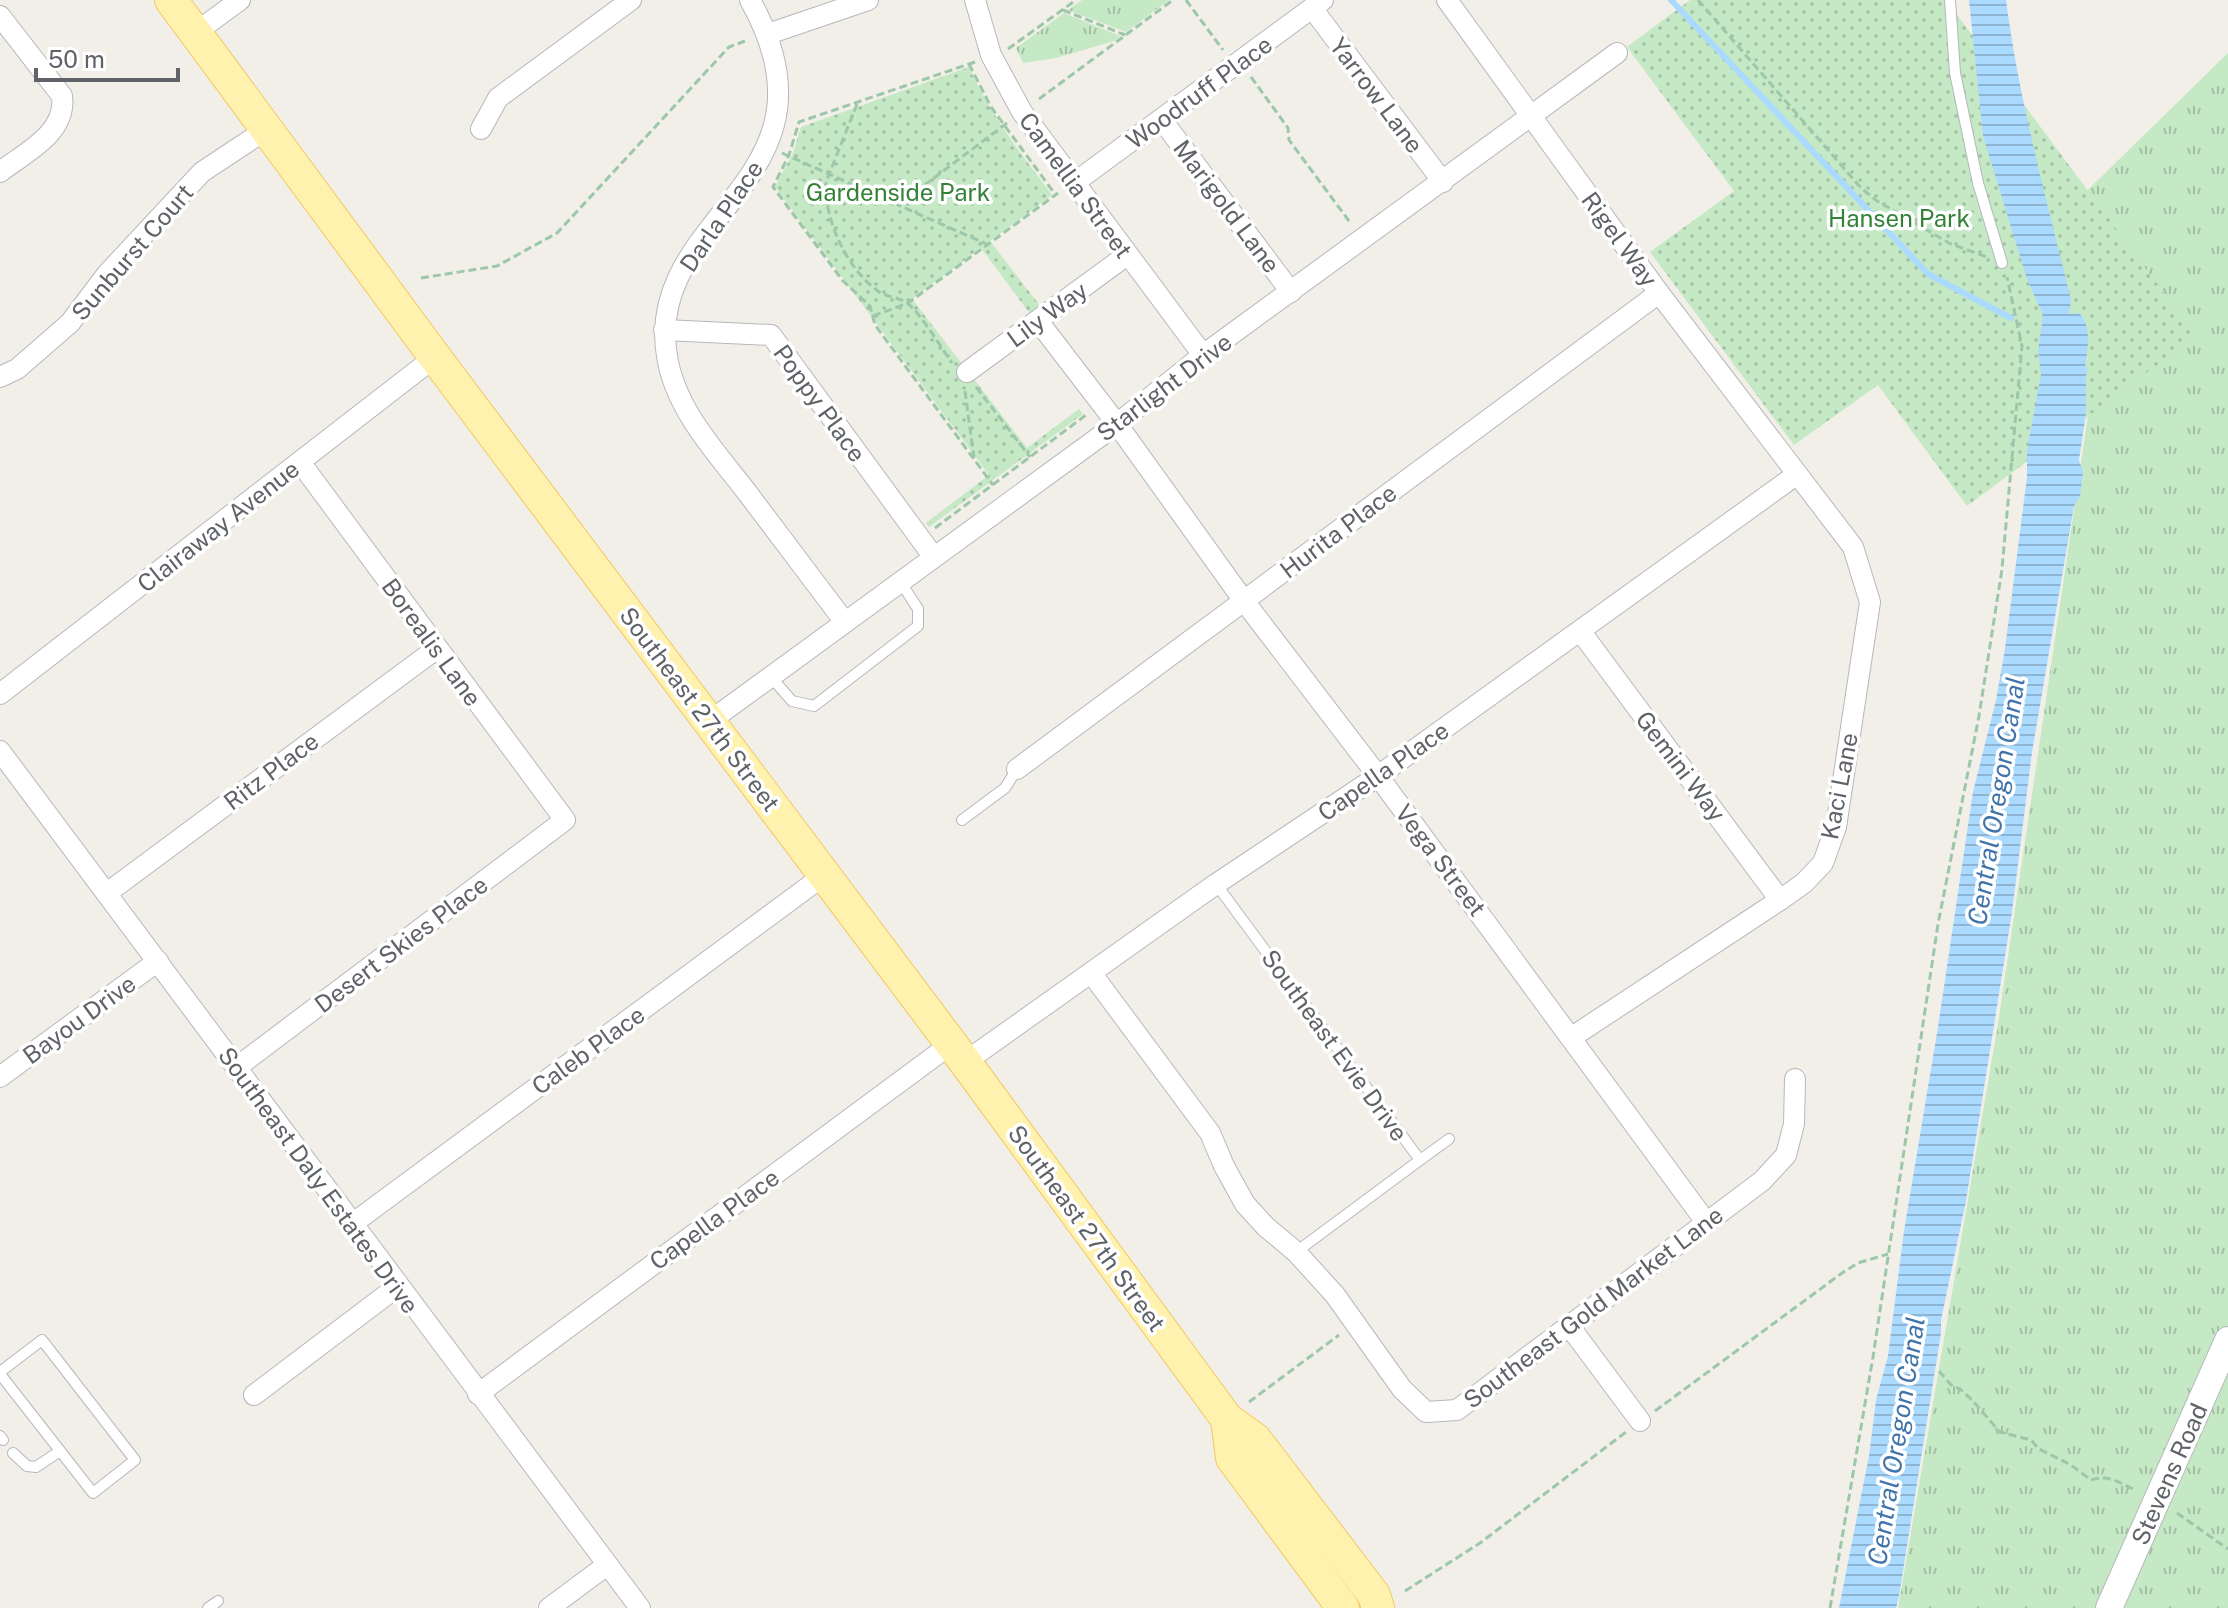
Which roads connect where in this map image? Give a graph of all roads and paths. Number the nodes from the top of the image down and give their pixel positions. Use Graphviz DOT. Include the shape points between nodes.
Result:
graph roads {
  1 [pos="171,0"];
  2 [pos="240,0"];
  3 [pos="631,0"];
  4 [pos="750,0"];
  5 [pos="868,0"];
  6 [pos="975,0"];
  7 [pos="1076,0"];
  8 [pos="1186,0"];
  9 [pos="1447,0"];
  10 [pos="1698,0"];
  11 [pos="1950,0"];
  12 [pos="1318,4"];
  13 [pos="1063,10"];
  14 [pos="0,16"];
  15 [pos="195,33"];
  16 [pos="768,34"];
  17 [pos="1125,35"];
  18 [pos="1617,53"];
  19 [pos="991,55"];
  20 [pos="1235,66"];
  21 [pos="857,104"];
  22 [pos="1532,117"];
  23 [pos="1162,120"];
  24 [pos="267,129"];
  25 [pos="481,129"];
  26 [pos="767,148"];
  27 [pos="789,155"];
  28 [pos="0,172"];
  29 [pos="829,174"];
  30 [pos="1443,182"];
  31 [pos="1074,183"];
  32 [pos="858,187"];
  33 [pos="1349,221"];
  34 [pos="1127,255"];
  35 [pos="2002,263"];
  36 [pos="421,278"];
  37 [pos="1291,292"];
  38 [pos="1659,293"];
  39 [pos="908,303"];
  40 [pos="873,316"];
  41 [pos="1038,321"];
  42 [pos="664,330"];
  43 [pos="1203,355"];
  44 [pos="435,357"];
  45 [pos="963,376"];
  46 [pos="0,377"];
  47 [pos="1101,405"];
  48 [pos="1117,424"];
  49 [pos="1029,457"];
  50 [pos="974,459"];
  51 [pos="300,462"];
  52 [pos="1796,475"];
  53 [pos="1042,478"];
  54 [pos="993,485"];
  55 [pos="920,540"];
  56 [pos="933,556"];
  57 [pos="900,581"];
  58 [pos="1244,601"];
  59 [pos="844,621"];
  60 [pos="1581,632"];
  61 [pos="436,649"];
  62 [pos="770,676"];
  63 [pos="0,694"];
  64 [pos="710,721"];
  65 [pos="0,751"];
  66 [pos="1017,769"];
  67 [pos="1378,776"];
  68 [pos="565,820"];
  69 [pos="962,820"];
  70 [pos="823,876"];
  71 [pos="1216,884"];
  72 [pos="107,893"];
  73 [pos="1780,900"];
  74 [pos="158,961"];
  75 [pos="1092,974"];
  76 [pos="1572,1037"];
  77 [pos="958,1053"];
  78 [pos="237,1067"];
  79 [pos="0,1077"];
  80 [pos="1795,1079"];
  81 [pos="1449,1139"];
  82 [pos="1420,1160"];
  83 [pos="1706,1222"];
  84 [pos="352,1224"];
  85 [pos="1296,1252"];
  86 [pos="398,1286"];
  87 [pos="1355,1323"];
  88 [pos="1570,1327"];
  89 [pos="2228,1340"];
  90 [pos="1939,1371"];
  91 [pos="0,1373"];
  92 [pos="478,1394"];
  93 [pos="254,1395"];
  94 [pos="1227,1419"];
  95 [pos="1640,1421"];
  96 [pos="60,1451"];
  97 [pos="13,1453"];
  98 [pos="2157,1500"];
  99 [pos="2228,1549"];
  100 [pos="607,1565"];
  101 [pos="218,1601"];
  102 [pos="208,1608"];
  103 [pos="549,1608"];
  104 [pos="640,1608"];
  105 [pos="1343,1608"];
  106 [pos="1378,1608"];
  107 [pos="1830,1608"];
  108 [pos="2109,1608"];
  1 -- 15 [label="main road, Southeast 27th Street"];
  2 -- 15 [label="street"];
  3 -- 25 [label="street" via="498,98"];
  4 -- 16 [label="street, Darla Place"];
  5 -- 16 [label="street"];
  6 -- 19 [label="street, Camellia Street"];
  7 -- 13 [label="path"];
  8 -- 20 [label="path"];
  9 -- 22 [label="street, Rigel Way"];
  10 -- 35 [label="path" via="1861,188 1951,244"];
  11 -- 35 [label="lane" via="1955,73 1978,183"];
  12 -- 20 [label="street, Woodruff Place"];
  12 -- 30 [label="street, Yarrow Lane"];
  13 -- 17 [label="path"];
  13 -- 19 [label="path" via="1015,45"];
  14 -- 28 [label="street" via="62,96 64,112 53,131"];
  15 -- 24 [label="main road, Southeast 27th Street"];
  16 -- 26 [label="street, Darla Place" via="779,97"];
  16 -- 36 [label="path" via="729,47 557,233 497,266"];
  18 -- 22 [label="street, Starlight Drive"];
  19 -- 21 [label="path"];
  19 -- 31 [label="street, Camellia Street" via="1022,112"];
  20 -- 23 [label="street, Woodruff Place"];
  20 -- 33 [label="path" via="1254,81 1288,128 1289,140"];
  21 -- 27 [label="path" via="799,122"];
  21 -- 29 [label="path"];
  22 -- 30 [label="street, Starlight Drive"];
  22 -- 38 [label="street, Rigel Way"];
  23 -- 31 [label="street, Woodruff Place"];
  23 -- 37 [label="street, Marigold Lane"];
  24 -- 44 [label="main road, Southeast 27th Street"];
  24 -- 46 [label="street, Sunburst Court" via="202,172 107,274 70,323 17,369"];
  26 -- 27 [label="path"];
  26 -- 42 [label="street, Darla Place" via="754,173 698,243 677,281"];
  27 -- 29 [label="path"];
  27 -- 40 [label="path" via="773,187"];
  29 -- 32 [label="path"];
  29 -- 39 [label="path" via="825,194 849,260 881,294"];
  30 -- 37 [label="street, Starlight Drive"];
  31 -- 34 [label="street, Camellia Street"];
  31 -- 39 [label="path"];
  34 -- 41 [label="street, Lily Way"];
  34 -- 43 [label="street, Camellia Street"];
  35 -- 107 [label="path" via="2022,346 2002,569 1938,924"];
  37 -- 43 [label="street, Starlight Drive"];
  38 -- 52 [label="street, Rigel Way"];
  38 -- 58 [label="street, Hurita Place"];
  39 -- 40 [label="path"];
  39 -- 45 [label="path"];
  40 -- 50 [label="path"];
  41 -- 45 [label="street, Lily Way"];
  41 -- 47 [label="street, Vega Street"];
  42 -- 55 [label="street, Poppy Place" via="771,335"];
  42 -- 59 [label="street, Darla Place" via="667,358 687,410"];
  43 -- 48 [label="street, Starlight Drive"];
  44 -- 51 [label="street, Clairaway Avenue"];
  44 -- 64 [label="main road, Southeast 27th Street"];
  45 -- 49 [label="path"];
  45 -- 50 [label="path"];
  47 -- 48 [label="street, Vega Street"];
  47 -- 49 [label="path"];
  48 -- 53 [label="street, Starlight Drive"];
  48 -- 58 [label="street, Vega Street"];
  49 -- 53 [label="path"];
  49 -- 54 [label="path"];
  50 -- 54 [label="path"];
  51 -- 61 [label="street, Borealis Lane"];
  51 -- 63 [label="street, Clairaway Avenue"];
  52 -- 60 [label="street, Capella Place"];
  52 -- 73 [label="street, Kaci Lane" via="1853,547 1870,602 1836,827 1823,863"];
  53 -- 56 [label="street, Starlight Drive"];
  54 -- 55 [label="path"];
  55 -- 56 [label="street, Poppy Place"];
  56 -- 57 [label="street, Starlight Drive"];
  57 -- 59 [label="street, Starlight Drive"];
  57 -- 62 [label="lane" via="918,609 918,626 814,706 792,701"];
  58 -- 66 [label="street, Hurita Place"];
  58 -- 67 [label="street, Vega Street"];
  59 -- 62 [label="street, Starlight Drive"];
  60 -- 67 [label="street, Capella Place"];
  60 -- 73 [label="street, Gemini Way"];
  61 -- 68 [label="street, Borealis Lane"];
  61 -- 72 [label="street, Ritz Place"];
  62 -- 64 [label="street, Starlight Drive"];
  64 -- 70 [label="main road, Southeast 27th Street"];
  65 -- 72 [label="street, Southeast Daly Estates Drive"];
  66 -- 69 [label="lane" via="1005,788"];
  67 -- 71 [label="street, Capella Place"];
  67 -- 76 [label="street, Vega Street"];
  68 -- 78 [label="street, Desert Skies Place"];
  70 -- 77 [label="main road, Southeast 27th Street"];
  70 -- 84 [label="street, Caleb Place"];
  71 -- 75 [label="street, Capella Place"];
  71 -- 82 [label="lane, Southeast Evie Drive"];
  72 -- 74 [label="street, Southeast Daly Estates Drive"];
  73 -- 76 [label="street, Kaci Lane"];
  74 -- 78 [label="street, Southeast Daly Estates Drive"];
  74 -- 79 [label="street, Bayou Drive"];
  75 -- 77 [label="street, Capella Place"];
  75 -- 85 [label="street, Southeast Gold Market Lane" via="1210,1133 1245,1204"];
  76 -- 83 [label="street, Vega Street"];
  77 -- 92 [label="street, Capella Place"];
  77 -- 94 [label="main road, Southeast 27th Street"];
  78 -- 84 [label="street, Southeast Daly Estates Drive"];
  80 -- 83 [label="street, Southeast Gold Market Lane" via="1794,1124 1786,1155 1762,1181"];
  81 -- 82 [label="lane"];
  82 -- 85 [label="lane, Southeast Evie Drive"];
  83 -- 88 [label="street, Southeast Gold Market Lane"];
  84 -- 86 [label="street, Southeast Daly Estates Drive"];
  85 -- 87 [label="street, Southeast Gold Market Lane"];
  86 -- 92 [label="street, Southeast Daly Estates Drive"];
  86 -- 93 [label="street"];
  87 -- 88 [label="street, Southeast Gold Market Lane" via="1402,1389 1426,1412 1457,1410"];
  87 -- 94 [label="path"];
  88 -- 95 [label="street"];
  89 -- 98 [label="street, Stevens Road"];
  90 -- 98 [label="path" via="2000,1432 2031,1440 2091,1480 2109,1477"];
  91 -- 96 [label="lane"];
  91 -- 96 [label="lane" via="42,1340 135,1460 93,1493"];
  92 -- 100 [label="street, Southeast Daly Estates Drive"];
  94 -- 105 [label="main road, Southeast 27th Street" via="1232,1458"];
  94 -- 106 [label="main road, Southeast 27th Street" via="1255,1439 1374,1595"];
  96 -- 97 [label="lane" via="36,1467"];
  98 -- 99 [label="path"];
  98 -- 108 [label="street, Stevens Road"];
  100 -- 103 [label="street"];
  100 -- 104 [label="street, Southeast Daly Estates Drive"];
  101 -- 102 [label="lane"];
}
